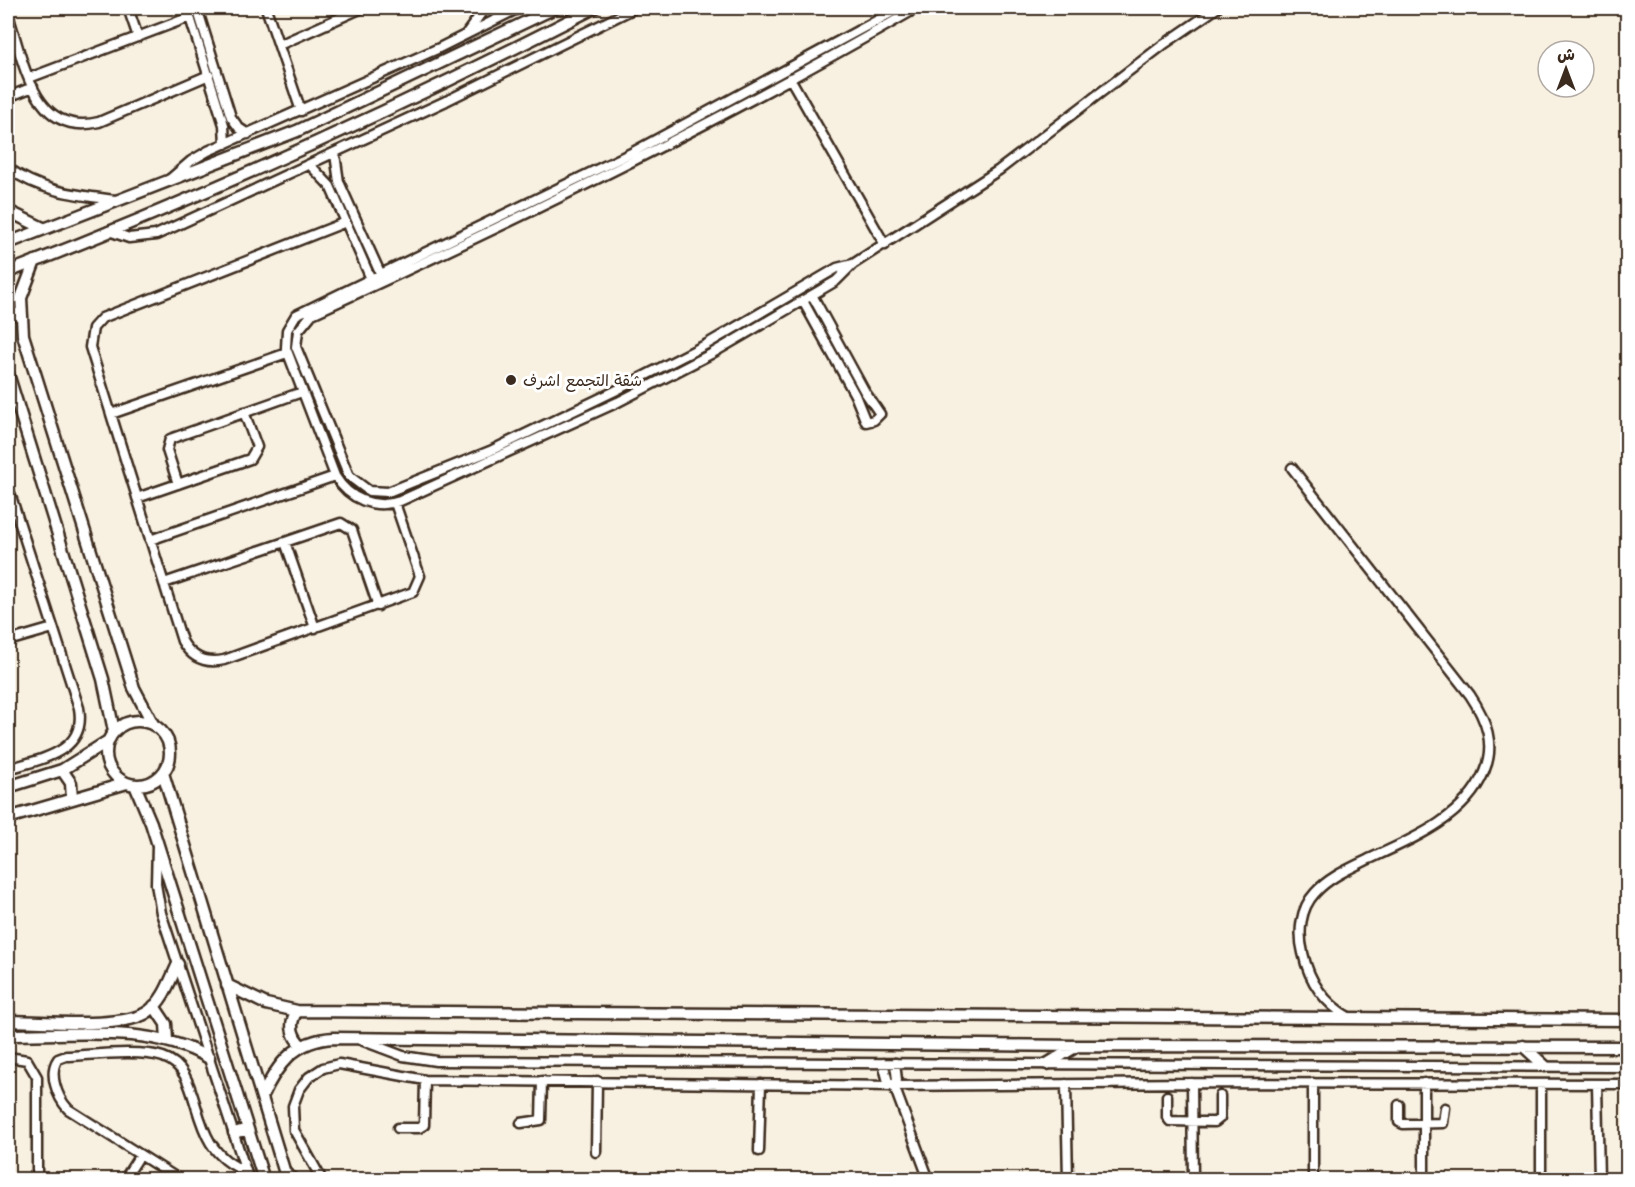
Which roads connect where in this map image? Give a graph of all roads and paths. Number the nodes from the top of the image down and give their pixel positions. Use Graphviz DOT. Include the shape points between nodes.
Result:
graph roads {
  1 [pos="128,8"];
  2 [pos="197,8"];
  3 [pos="266,8"];
  4 [pos="362,8"];
  5 [pos="485,8"];
  6 [pos="519,8"];
  7 [pos="555,8"];
  8 [pos="594,8"];
  9 [pos="635,8"];
  10 [pos="900,8"];
  11 [pos="917,8"];
  12 [pos="1216,8"];
  13 [pos="188,12"];
  14 [pos="341,12"];
  15 [pos="8,15"];
  16 [pos="884,22"];
  17 [pos="464,36"];
  18 [pos="138,37"];
  19 [pos="279,45"];
  20 [pos="208,75"];
  21 [pos="29,78"];
  22 [pos="790,78"];
  23 [pos="33,87"];
  24 [pos="8,97"];
  25 [pos="723,110"];
  26 [pos="301,111"];
  27 [pos="248,134"];
  28 [pos="225,144"];
  29 [pos="334,154"];
  30 [pos="635,156"];
  31 [pos="310,165"];
  32 [pos="8,168"];
  33 [pos="338,176"];
  34 [pos="169,180"];
  35 [pos="327,182"];
  36 [pos="116,200"];
  37 [pos="349,203"];
  38 [pos="340,207"];
  39 [pos="8,211"];
  40 [pos="346,222"];
  41 [pos="43,228"];
  42 [pos="109,231"];
  43 [pos="8,243"];
  44 [pos="885,245"];
  45 [pos="35,261"];
  46 [pos="854,264"];
  47 [pos="8,272"];
  48 [pos="381,275"];
  49 [pos="370,282"];
  50 [pos="812,295"];
  51 [pos="803,301"];
  52 [pos="8,314"];
  53 [pos="20,314"];
  54 [pos="752,318"];
  55 [pos="757,327"];
  56 [pos="287,353"];
  57 [pos="8,374"];
  58 [pos="302,392"];
  59 [pos="613,392"];
  60 [pos="618,402"];
  61 [pos="244,412"];
  62 [pos="111,414"];
  63 [pos="1292,468"];
  64 [pos="433,475"];
  65 [pos="335,476"];
  66 [pos="178,484"];
  67 [pos="438,484"];
  68 [pos="8,487"];
  69 [pos="137,498"];
  70 [pos="395,503"];
  71 [pos="11,507"];
  72 [pos="150,540"];
  73 [pos="285,542"];
  74 [pos="164,583"];
  75 [pos="378,606"];
  76 [pos="53,628"];
  77 [pos="315,628"];
  78 [pos="8,641"];
  79 [pos="153,724"];
  80 [pos="111,736"];
  81 [pos="8,769"];
  82 [pos="62,770"];
  83 [pos="163,773"];
  84 [pos="131,784"];
  85 [pos="8,787"];
  86 [pos="72,799"];
  87 [pos="8,818"];
  88 [pos="157,844"];
  89 [pos="178,964"];
  90 [pos="227,986"];
  91 [pos="154,1006"];
  92 [pos="297,1011"];
  93 [pos="1351,1018"];
  94 [pos="1628,1020"];
  95 [pos="8,1021"];
  96 [pos="8,1035"];
  97 [pos="355,1038"];
  98 [pos="167,1040"];
  99 [pos="302,1046"];
  100 [pos="1078,1046"];
  101 [pos="1523,1046"];
  102 [pos="1628,1047"];
  103 [pos="8,1058"];
  104 [pos="209,1058"];
  105 [pos="883,1063"];
  106 [pos="895,1063"];
  107 [pos="1047,1064"];
  108 [pos="1545,1066"];
  109 [pos="1628,1067"];
  110 [pos="425,1080"];
  111 [pos="542,1081"];
  112 [pos="597,1081"];
  113 [pos="1192,1083"];
  114 [pos="1312,1083"];
  115 [pos="1424,1083"];
  116 [pos="761,1084"];
  117 [pos="1066,1084"];
  118 [pos="1541,1084"];
  119 [pos="1597,1084"];
  120 [pos="1628,1084"];
  121 [pos="894,1086"];
  122 [pos="1167,1096"];
  123 [pos="1220,1096"];
  124 [pos="262,1097"];
  125 [pos="1399,1105"];
  126 [pos="1445,1108"];
  127 [pos="521,1122"];
  128 [pos="1192,1122"];
  129 [pos="1424,1124"];
  130 [pos="398,1128"];
  131 [pos="248,1129"];
  132 [pos="234,1133"];
  133 [pos="759,1151"];
  134 [pos="596,1152"];
  135 [pos="140,1155"];
  136 [pos="247,1175"];
  137 [pos="286,1176"];
  138 [pos="37,1179"];
  139 [pos="124,1179"];
  140 [pos="180,1179"];
  141 [pos="264,1179"];
  142 [pos="296,1179"];
  143 [pos="322,1179"];
  144 [pos="929,1179"];
  145 [pos="1068,1179"];
  146 [pos="1193,1179"];
  147 [pos="1313,1179"];
  148 [pos="1424,1179"];
  149 [pos="1541,1179"];
  150 [pos="1599,1179"];
  1 -- 18 [label="street"];
  2 -- 27 [label="street" via="231,117"];
  3 -- 19 [label="street"];
  4 -- 14 [label="street"];
  5 -- 17 [label="street"];
  6 -- 17 [label="street"];
  7 -- 34 [label="street" via="297,131"];
  8 -- 42 [label="street" via="365,121"];
  9 -- 29 [label="street"];
  10 -- 16 [label="street"];
  11 -- 16 [label="street"];
  12 -- 44 [label="street" via="1018,157"];
  13 -- 18 [label="street"];
  13 -- 20 [label="street"];
  14 -- 19 [label="street"];
  15 -- 21 [label="street"];
  16 -- 22 [label="street"];
  16 -- 25 [label="street"];
  17 -- 26 [label="street"];
  18 -- 21 [label="street"];
  19 -- 26 [label="street"];
  20 -- 23 [label="street" via="84,126 49,114"];
  20 -- 28 [label="street" via="224,125"];
  21 -- 23 [label="street"];
  22 -- 25 [label="street"];
  22 -- 44 [label="street"];
  23 -- 24 [label="street"];
  25 -- 30 [label="street"];
  26 -- 27 [label="street"];
  27 -- 28 [label="street"];
  28 -- 34 [label="street" via="191,161"];
  29 -- 31 [label="street"];
  29 -- 33 [label="street"];
  30 -- 48 [label="street"];
  30 -- 49 [label="street"];
  31 -- 35 [label="street"];
  31 -- 42 [label="street" via="156,235 129,238"];
  32 -- 36 [label="street" via="52,191"];
  33 -- 35 [label="street"];
  33 -- 37 [label="street"];
  34 -- 36 [label="street"];
  35 -- 38 [label="street"];
  36 -- 41 [label="street"];
  37 -- 38 [label="street"];
  37 -- 48 [label="street"];
  38 -- 40 [label="street"];
  39 -- 41 [label="street"];
  40 -- 49 [label="street"];
  40 -- 62 [label="street" via="96,322 90,334 90,347"];
  41 -- 43 [label="street"];
  42 -- 45 [label="street"];
  44 -- 46 [label="street"];
  45 -- 47 [label="street"];
  45 -- 53 [label="street" via="23,290"];
  46 -- 50 [label="street"];
  46 -- 54 [label="street" via="837,268"];
  48 -- 49 [label="street"];
  49 -- 56 [label="street" via="296,315 285,336"];
  49 -- 64 [label="street" via="308,317 298,331 297,352 345,471 353,481 369,491 382,493"];
  50 -- 51 [label="street"];
  50 -- 51 [label="street" via="880,414 874,420 866,423 855,395"];
  51 -- 55 [label="street"];
  52 -- 53 [label="street"];
  53 -- 79 [label="street" via="24,342 134,688"];
  54 -- 55 [label="street"];
  54 -- 59 [label="street"];
  55 -- 60 [label="street"];
  56 -- 58 [label="street"];
  56 -- 62 [label="street"];
  57 -- 80 [label="street" via="103,679"];
  58 -- 61 [label="street"];
  58 -- 65 [label="street"];
  59 -- 60 [label="street"];
  59 -- 64 [label="street"];
  60 -- 67 [label="street"];
  61 -- 66 [label="street" via="170,439 167,450"];
  61 -- 66 [label="street" via="256,443 253,457"];
  62 -- 69 [label="street"];
  63 -- 93 [label="street" via="1470,695 1489,739 1488,762 1482,777 1455,810 1414,837 1337,876 1316,891 1308,903 1300,932 1308,971 1323,996"];
  64 -- 67 [label="street"];
  65 -- 70 [label="street" via="357,498 371,504"];
  65 -- 72 [label="street"];
  66 -- 69 [label="street"];
  67 -- 70 [label="street"];
  68 -- 71 [label="street"];
  69 -- 72 [label="street"];
  70 -- 75 [label="street" via="419,582 408,595"];
  71 -- 76 [label="street"];
  72 -- 74 [label="street"];
  73 -- 74 [label="street"];
  73 -- 75 [label="street" via="338,524 349,526"];
  73 -- 77 [label="street"];
  74 -- 77 [label="street" via="182,641 202,660 224,660"];
  75 -- 77 [label="street"];
  76 -- 78 [label="street"];
  76 -- 81 [label="street" via="79,708 78,731 59,753"];
  79 -- 80 [label="street" via="132,721"];
  79 -- 83 [label="street" via="169,744 170,759"];
  80 -- 82 [label="street"];
  80 -- 84 [label="street" via="106,752 108,763 117,777"];
  82 -- 85 [label="street"];
  82 -- 86 [label="street" via="71,783"];
  83 -- 84 [label="street" via="151,782"];
  83 -- 90 [label="street"];
  84 -- 86 [label="street"];
  84 -- 88 [label="street"];
  86 -- 87 [label="street"];
  88 -- 89 [label="street" via="157,894"];
  88 -- 131 [label="street"];
  89 -- 91 [label="street"];
  89 -- 104 [label="street"];
  90 -- 92 [label="street" via="266,1004"];
  90 -- 124 [label="street"];
  91 -- 95 [label="street" via="123,1022"];
  91 -- 98 [label="street" via="166,1024"];
  92 -- 93 [label="street"];
  92 -- 99 [label="street" via="291,1027"];
  93 -- 94 [label="street"];
  96 -- 98 [label="street" via="140,1036"];
  97 -- 99 [label="street" via="326,1038"];
  97 -- 100 [label="street"];
  97 -- 105 [label="street" via="386,1052 436,1061"];
  98 -- 104 [label="street"];
  99 -- 124 [label="street" via="277,1067"];
  100 -- 101 [label="street"];
  100 -- 107 [label="street"];
  101 -- 102 [label="street"];
  101 -- 108 [label="street"];
  103 -- 138 [label="street" via="27,1060 37,1077"];
  104 -- 132 [label="street"];
  105 -- 106 [label="street"];
  105 -- 121 [label="street" via="886,1078"];
  106 -- 107 [label="street"];
  106 -- 121 [label="street"];
  107 -- 108 [label="street"];
  108 -- 109 [label="street"];
  110 -- 111 [label="street"];
  110 -- 130 [label="street" via="424,1125"];
  110 -- 143 [label="street" via="347,1064 331,1066 309,1077 295,1098 292,1122 297,1138"];
  111 -- 112 [label="street"];
  111 -- 127 [label="street" via="541,1120"];
  112 -- 116 [label="street"];
  112 -- 134 [label="street"];
  113 -- 114 [label="street"];
  113 -- 117 [label="street"];
  113 -- 128 [label="street"];
  114 -- 115 [label="street"];
  114 -- 147 [label="street"];
  115 -- 118 [label="street"];
  115 -- 129 [label="street"];
  116 -- 121 [label="street"];
  116 -- 133 [label="street"];
  117 -- 121 [label="street"];
  117 -- 145 [label="street"];
  118 -- 119 [label="street"];
  118 -- 149 [label="street"];
  119 -- 120 [label="street"];
  119 -- 150 [label="street"];
  121 -- 144 [label="street"];
  122 -- 128 [label="street" via="1168,1120"];
  123 -- 128 [label="street" via="1219,1120"];
  124 -- 137 [label="street"];
  125 -- 129 [label="street" via="1401,1124"];
  126 -- 129 [label="street" via="1443,1123"];
  128 -- 146 [label="street"];
  129 -- 148 [label="street"];
  131 -- 132 [label="street"];
  131 -- 141 [label="street"];
  132 -- 136 [label="street"];
  135 -- 136 [label="street" via="64,1105 56,1091 54,1066 58,1059 148,1054 170,1060 186,1076 208,1143"];
  135 -- 139 [label="street"];
  135 -- 140 [label="street"];
  137 -- 142 [label="street"];
}
